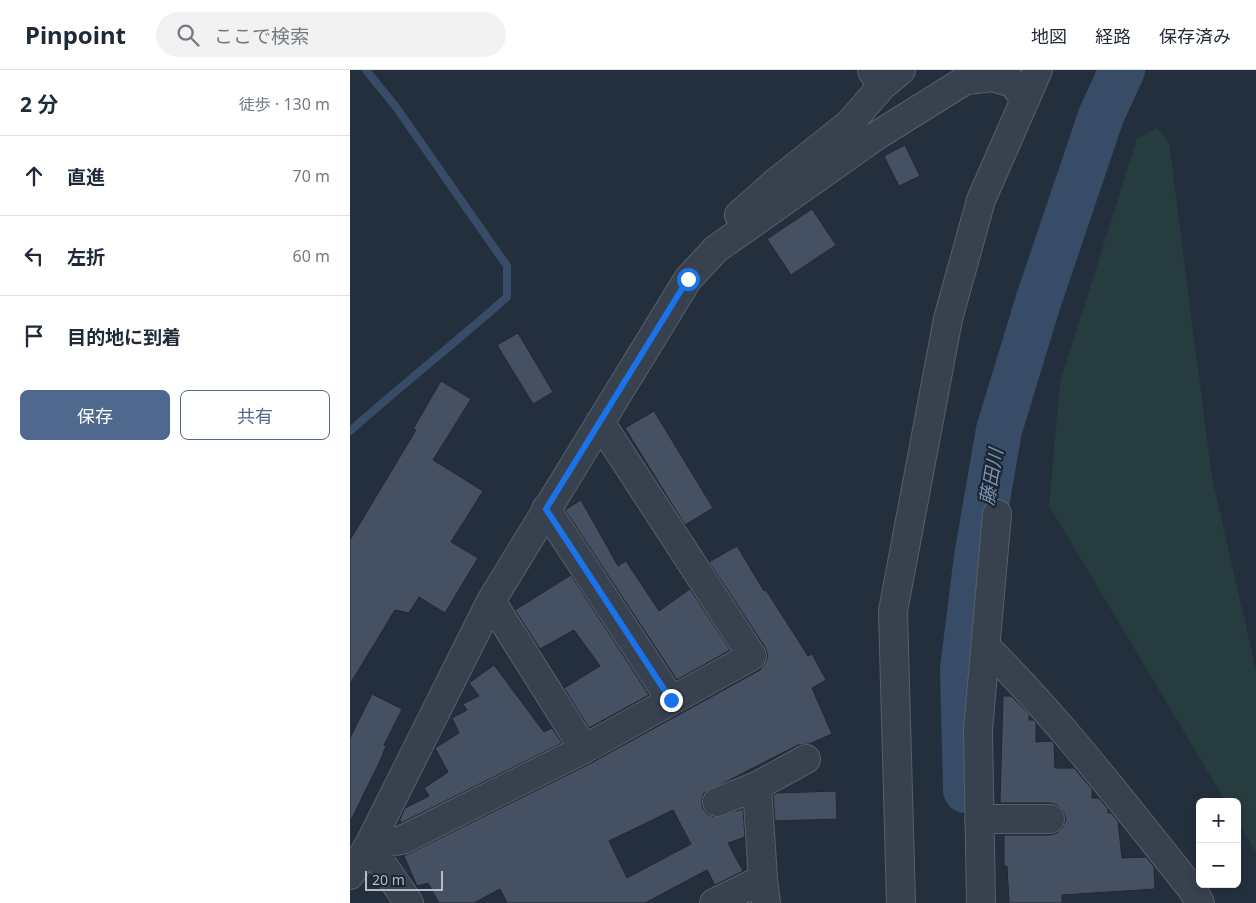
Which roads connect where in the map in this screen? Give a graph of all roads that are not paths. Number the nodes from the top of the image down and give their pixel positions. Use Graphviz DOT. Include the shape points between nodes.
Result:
graph roads {
  1 [pos="1038,70"];
  2 [pos="885,75"];
  3 [pos="976,76"];
  4 [pos="1024,100"];
  5 [pos="716,250"];
  6 [pos="600,422"];
  7 [pos="546,509"];
  8 [pos="997,514"];
  9 [pos="491,602"];
  10 [pos="987,648"];
  11 [pos="671,700"];
  12 [pos="584,749"];
  13 [pos="806,759"];
  14 [pos="757,786"];
  15 [pos="717,802"];
  16 [pos="979,819"];
  17 [pos="1050,819"];
  18 [pos="368,845"];
  19 [pos="350,875"];
  20 [pos="765,891"];
  21 [pos="1192,898"];
  22 [pos="409,903"];
  23 [pos="714,903"];
  24 [pos="901,903"];
  25 [pos="981,903"];
  1 -- 4 [label="street"];
  2 -- 5 [label="street" via="849,124 775,182 717,234"];
  3 -- 4 [label="street" via="1012,83"];
  3 -- 5 [label="street" via="876,136"];
  4 -- 24 [label="street" via="980,200 948,319 893,611"];
  5 -- 6 [label="street" via="688,279"];
  6 -- 7 [label="street"];
  6 -- 11 [label="street" via="752,656"];
  7 -- 9 [label="street"];
  7 -- 11 [label="street"];
  8 -- 10 [label="street"];
  9 -- 12 [label="street"];
  9 -- 18 [label="street"];
  10 -- 16 [label="street" via="978,730"];
  10 -- 21 [label="street" via="1026,686"];
  11 -- 12 [label="street"];
  12 -- 18 [label="street" via="402,840"];
  13 -- 14 [label="street"];
  14 -- 15 [label="street"];
  14 -- 20 [label="street"];
  16 -- 17 [label="street"];
  16 -- 25 [label="street"];
  18 -- 19 [label="street"];
  18 -- 22 [label="street"];
  20 -- 23 [label="street"];
}
